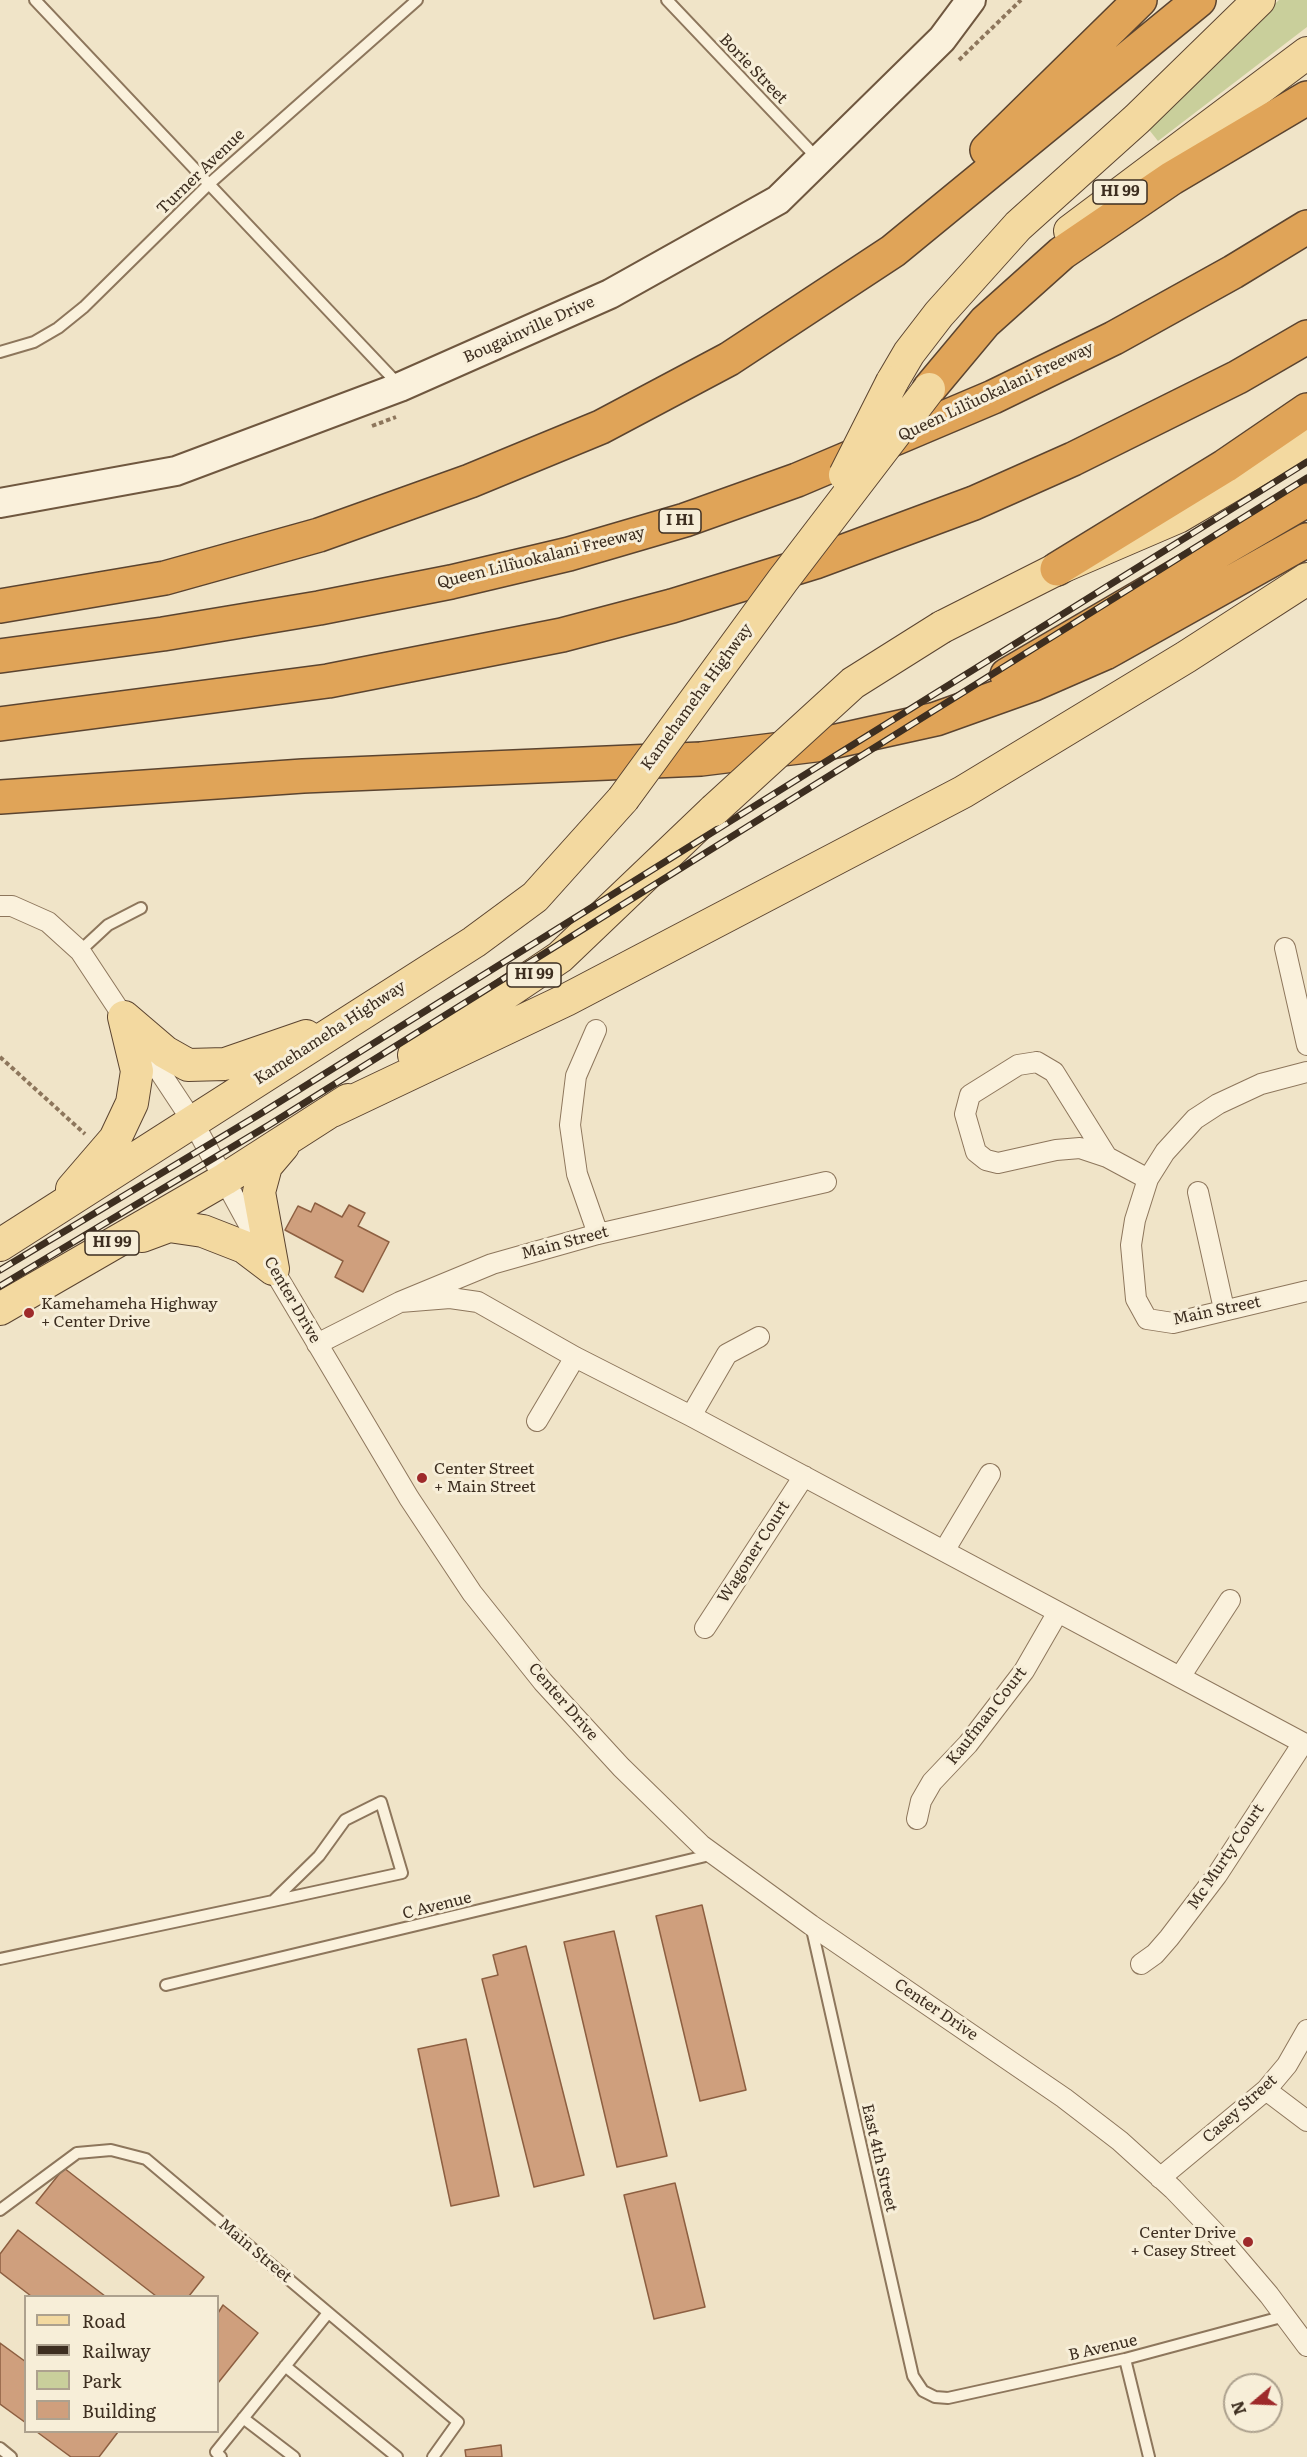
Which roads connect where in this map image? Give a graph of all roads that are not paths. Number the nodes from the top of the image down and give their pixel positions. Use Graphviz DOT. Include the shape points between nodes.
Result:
graph roads {
  1 [pos="35,0"];
  2 [pos="417,0"];
  3 [pos="667,0"];
  4 [pos="970,0"];
  5 [pos="1140,0"];
  6 [pos="1199,0"];
  7 [pos="1259,0"];
  8 [pos="1307,53"];
  9 [pos="1307,98"];
  10 [pos="818,159"];
  11 [pos="208,184"];
  12 [pos="1307,227"];
  13 [pos="1307,337"];
  14 [pos="958,347"];
  15 [pos="0,352"];
  16 [pos="400,387"];
  17 [pos="929,389"];
  18 [pos="1307,410"];
  19 [pos="1307,441"];
  20 [pos="470,481"];
  21 [pos="1307,500"];
  22 [pos="0,503"];
  23 [pos="1307,540"];
  24 [pos="810,545"];
  25 [pos="1057,569"];
  26 [pos="1307,579"];
  27 [pos="0,606"];
  28 [pos="0,656"];
  29 [pos="0,724"];
  30 [pos="823,744"];
  31 [pos="0,797"];
  32 [pos="0,906"];
  33 [pos="141,908"];
  34 [pos="1285,948"];
  35 [pos="80,951"];
  36 [pos="124,1017"];
  37 [pos="346,1023"];
  38 [pos="596,1030"];
  39 [pos="1307,1045"];
  40 [pos="1307,1072"];
  41 [pos="332,1112"];
  42 [pos="194,1122"];
  43 [pos="289,1139"];
  44 [pos="1107,1157"];
  45 [pos="225,1179"];
  46 [pos="1148,1179"];
  47 [pos="826,1182"];
  48 [pos="1198,1192"];
  49 [pos="49,1215"];
  50 [pos="598,1234"];
  51 [pos="0,1245"];
  52 [pos="85,1258"];
  53 [pos="273,1269"];
  54 [pos="1307,1291"];
  55 [pos="400,1302"];
  56 [pos="0,1309"];
  57 [pos="1224,1309"];
  58 [pos="759,1337"];
  59 [pos="317,1344"];
  60 [pos="574,1357"];
  61 [pos="692,1416"];
  62 [pos="537,1421"];
  63 [pos="990,1474"];
  64 [pos="804,1476"];
  65 [pos="944,1551"];
  66 [pos="1230,1600"];
  67 [pos="1059,1612"];
  68 [pos="705,1628"];
  69 [pos="1180,1677"];
  70 [pos="1305,1744"];
  71 [pos="917,1819"];
  72 [pos="714,1854"];
  73 [pos="273,1901"];
  74 [pos="811,1925"];
  75 [pos="0,1959"];
  76 [pos="1141,1964"];
  77 [pos="166,1985"];
  78 [pos="1307,2030"];
  79 [pos="1266,2090"];
  80 [pos="1307,2121"];
  81 [pos="1160,2178"];
  82 [pos="0,2210"];
  83 [pos="328,2313"];
  84 [pos="1285,2316"];
  85 [pos="1307,2346"];
  86 [pos="1125,2359"];
  87 [pos="285,2366"];
  88 [pos="926,2394"];
  89 [pos="243,2418"];
  90 [pos="0,2448"];
  91 [pos="12,2457"];
  92 [pos="221,2457"];
  93 [pos="294,2457"];
  94 [pos="397,2457"];
  95 [pos="433,2457"];
  96 [pos="1149,2457"];
  1 -- 11 [label="lane"];
  2 -- 11 [label="lane, Turner Avenue"];
  3 -- 10 [label="lane, Borie Street"];
  4 -- 10 [label="street, Bougainville Drive" via="942,39"];
  5 -- 20 [label="highway" via="984,153 895,228 807,294 677,376"];
  6 -- 20 [label="highway" via="893,251 803,311 729,359 601,427"];
  7 -- 24 [label="main road, bridge" via="1137,119 1018,226 939,314 892,382"];
  8 -- 14 [label="main road, HI 99" via="1033,261 987,303"];
  9 -- 14 [label="highway" via="1106,221 1035,276"];
  10 -- 16 [label="street, Bougainville Drive" via="778,200 610,294"];
  11 -- 15 [label="lane, Turner Avenue" via="84,307 34,342"];
  11 -- 16 [label="lane"];
  12 -- 28 [label="highway, Queen Liliʻuokalani Freeway / I H1" via="1114,338 993,397 797,480 685,520 569,554 440,585 197,628"];
  13 -- 29 [label="highway" via="1073,459 974,503 815,562 672,606 562,635 339,679"];
  14 -- 17 [label="highway"];
  16 -- 22 [label="street, Bougainville Drive" via="176,471"];
  17 -- 24 [label="main road, Kamehameha Highway, bridge"];
  18 -- 25 [label="highway" via="1225,466"];
  19 -- 25 [label="main road, HI 99" via="1178,518"];
  20 -- 27 [label="highway" via="319,535 175,575"];
  21 -- 30 [label="highway" via="995,682 904,710"];
  23 -- 30 [label="highway" via="1105,653 1034,684 936,719"];
  24 -- 37 [label="main road, Kamehameha Highway, bridge" via="623,799 535,897 474,942"];
  25 -- 41 [label="main road, HI 99, bridge" via="942,627 853,683 560,957"];
  26 -- 41 [label="main road" via="963,792 566,1000"];
  30 -- 31 [label="highway" via="701,759 303,776"];
  32 -- 35 [label="street, Center Drive" via="12,906 48,922"];
  33 -- 35 [label="lane" via="108,925"];
  34 -- 39 [label="street"];
  35 -- 36 [label="street, Center Drive"];
  36 -- 37 [label="main road" via="165,1052 188,1065 225,1064"];
  36 -- 42 [label="street, Center Drive"];
  36 -- 49 [label="main road" via="137,1071 132,1103 115,1139"];
  37 -- 42 [label="main road, Kamehameha Highway"];
  38 -- 50 [label="street" via="576,1076 570,1125 577,1174"];
  40 -- 46 [label="street, Main Street" via="1261,1084 1195,1119 1165,1152"];
  41 -- 43 [label="main road, HI 99"];
  42 -- 45 [label="street, Center Drive"];
  42 -- 49 [label="main road, Kamehameha Highway"];
  43 -- 45 [label="main road, HI 99"];
  43 -- 53 [label="main road" via="266,1166 259,1192"];
  44 -- 44 [label="street" via="1054,1071 1047,1066 1032,1062 1018,1065 976,1089 966,1102 972,1144 990,1162 1080,1148"];
  44 -- 46 [label="street"];
  45 -- 52 [label="main road, HI 99"];
  45 -- 53 [label="street, Center Drive"];
  46 -- 57 [label="street, Main Street" via="1131,1245 1136,1299 1147,1319 1173,1323"];
  47 -- 50 [label="street, Main Street"];
  48 -- 57 [label="street"];
  49 -- 51 [label="main road, Kamehameha Highway"];
  50 -- 55 [label="street, Main Street" via="492,1264"];
  52 -- 53 [label="main road" via="169,1226 203,1231 244,1247"];
  52 -- 56 [label="main road, HI 99"];
  53 -- 59 [label="street, Center Drive"];
  54 -- 57 [label="street, Main Street"];
  55 -- 59 [label="street, Main Street"];
  55 -- 60 [label="street" via="450,1298 478,1302"];
  58 -- 61 [label="street" via="727,1354"];
  59 -- 72 [label="street, Center Drive" via="409,1498 472,1593 543,1682 621,1767"];
  60 -- 61 [label="street"];
  60 -- 62 [label="street"];
  61 -- 64 [label="street"];
  63 -- 65 [label="street"];
  64 -- 65 [label="street"];
  64 -- 68 [label="street, Wagoner Court"];
  65 -- 67 [label="street"];
  66 -- 69 [label="street"];
  67 -- 69 [label="street"];
  67 -- 71 [label="street, Kaufman Court" via="1017,1680 968,1744 932,1782 921,1801"];
  69 -- 70 [label="street"];
  70 -- 76 [label="street, Mc Murty Court" via="1217,1875 1169,1938"];
  72 -- 74 [label="street, Center Drive"];
  72 -- 77 [label="lane, C Avenue"];
  73 -- 73 [label="lane" via="402,1873 381,1802 345,1820 319,1856"];
  73 -- 75 [label="lane"];
  74 -- 81 [label="street, Center Drive" via="1064,2098"];
  74 -- 88 [label="lane, East 4th Street" via="914,2376"];
  78 -- 79 [label="street, Casey Street" via="1287,2065"];
  79 -- 80 [label="street"];
  79 -- 81 [label="street, Casey Street"];
  81 -- 84 [label="street, Center Drive" via="1223,2241"];
  82 -- 83 [label="lane, Main Street" via="77,2153 111,2150 146,2159"];
  83 -- 87 [label="lane"];
  83 -- 95 [label="lane, Main Street" via="458,2422"];
  84 -- 85 [label="street, Center Drive"];
  84 -- 86 [label="lane, B Avenue"];
  86 -- 88 [label="lane, B Avenue" via="948,2398"];
  86 -- 96 [label="lane"];
  87 -- 89 [label="lane"];
  87 -- 94 [label="lane"];
  89 -- 92 [label="lane" via="216,2452"];
  89 -- 93 [label="lane"];
  90 -- 91 [label="lane"];
}
